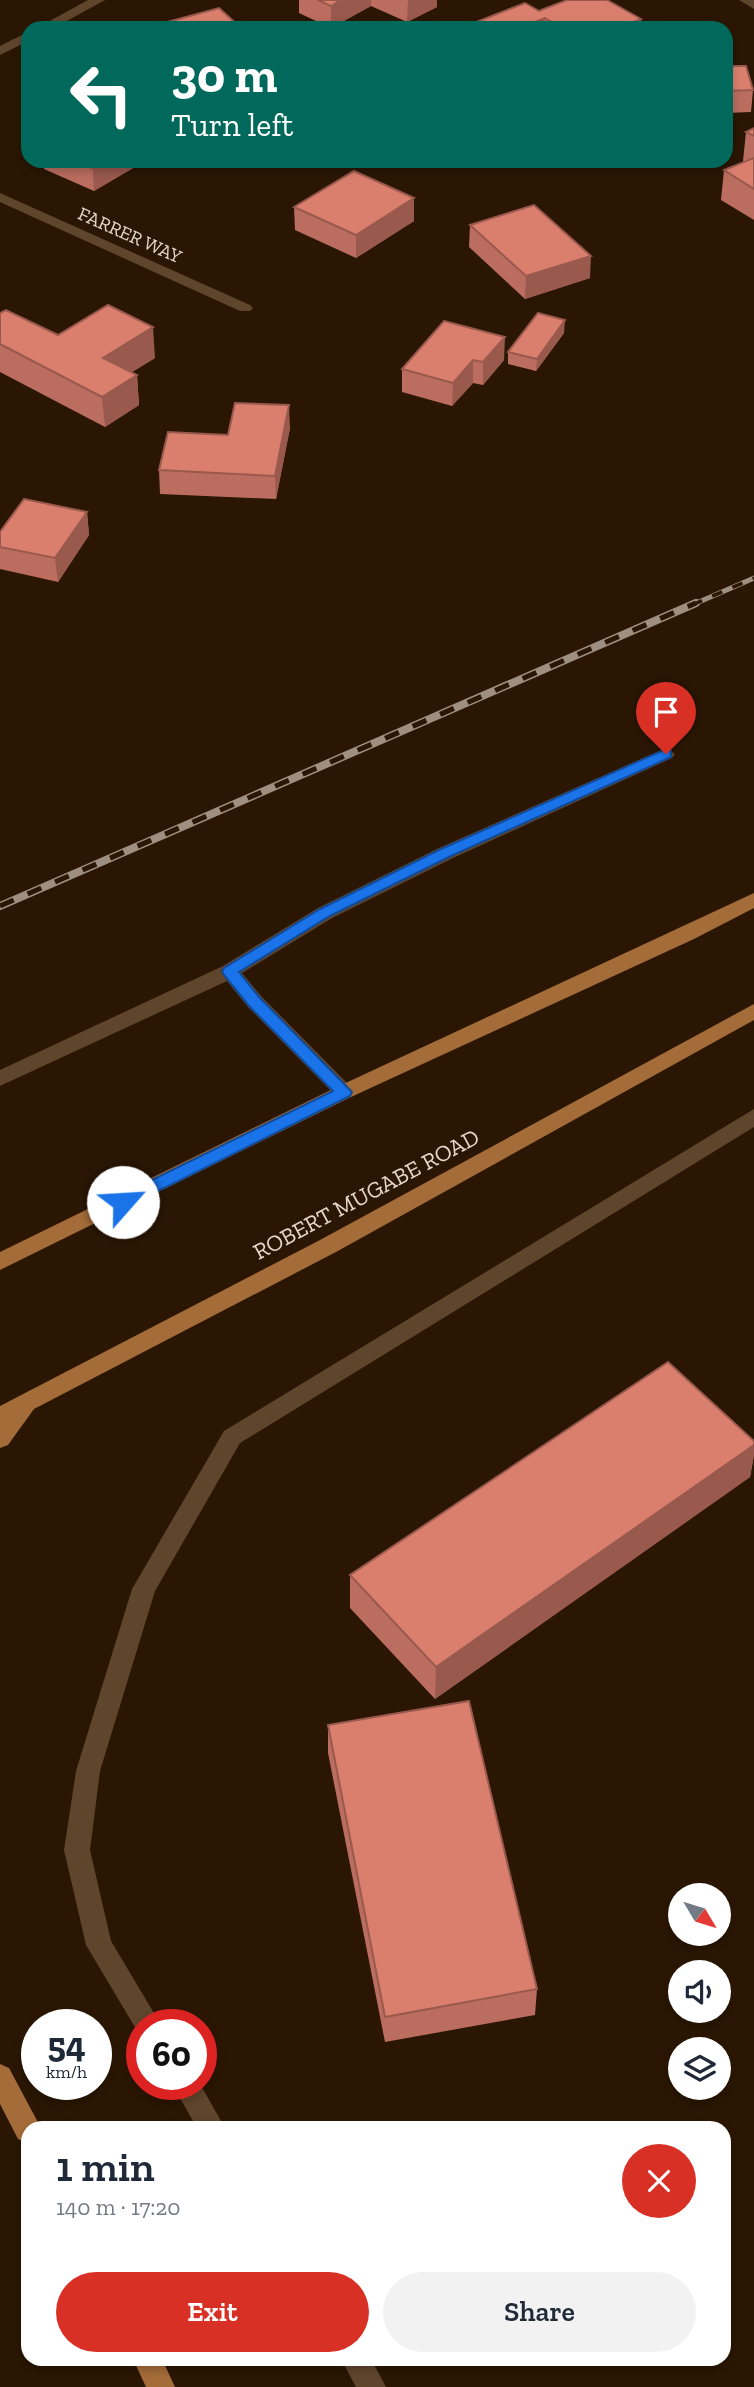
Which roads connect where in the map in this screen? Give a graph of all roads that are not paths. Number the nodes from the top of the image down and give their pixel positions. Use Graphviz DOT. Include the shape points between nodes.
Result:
graph roads {
  1 [pos="98,0"];
  2 [pos="746,0"];
  3 [pos="754,5"];
  4 [pos="58,21"];
  5 [pos="21,40"];
  6 [pos="0,51"];
  7 [pos="0,197"];
  8 [pos="245,308"];
  9 [pos="666,754"];
  10 [pos="754,900"];
  11 [pos="230,971"];
  12 [pos="754,1011"];
  13 [pos="0,1079"];
  14 [pos="344,1092"];
  15 [pos="754,1117"];
  16 [pos="0,1262"];
  17 [pos="26,1402"];
  18 [pos="0,1416"];
  19 [pos="0,1439"];
  20 [pos="138,2009"];
  21 [pos="0,2077"];
  22 [pos="195,2100"];
  23 [pos="23,2121"];
  24 [pos="208,2121"];
  25 [pos="151,2366"];
  26 [pos="359,2366"];
  27 [pos="162,2387"];
  28 [pos="372,2387"];
  1 -- 4 [label="street"];
  2 -- 3 [label="street"];
  5 -- 6 [label="street"];
  7 -- 8 [label="street, FARRER WAY"];
  9 -- 11 [label="street" via="325,913"];
  10 -- 14 [label="main road"];
  11 -- 13 [label="street"];
  11 -- 14 [label="street"];
  12 -- 17 [label="main road, ROBERT MUGABE ROAD" via="328,1246"];
  14 -- 16 [label="main road"];
  15 -- 20 [label="street" via="232,1437 144,1589 88,1771 77,1850 99,1945"];
  17 -- 18 [label="main road, ROBERT MUGABE ROAD"];
  17 -- 19 [label="main road"];
  21 -- 23 [label="main road"];
  22 -- 24 [label="street"];
  25 -- 27 [label="main road"];
  26 -- 28 [label="street"];
}
